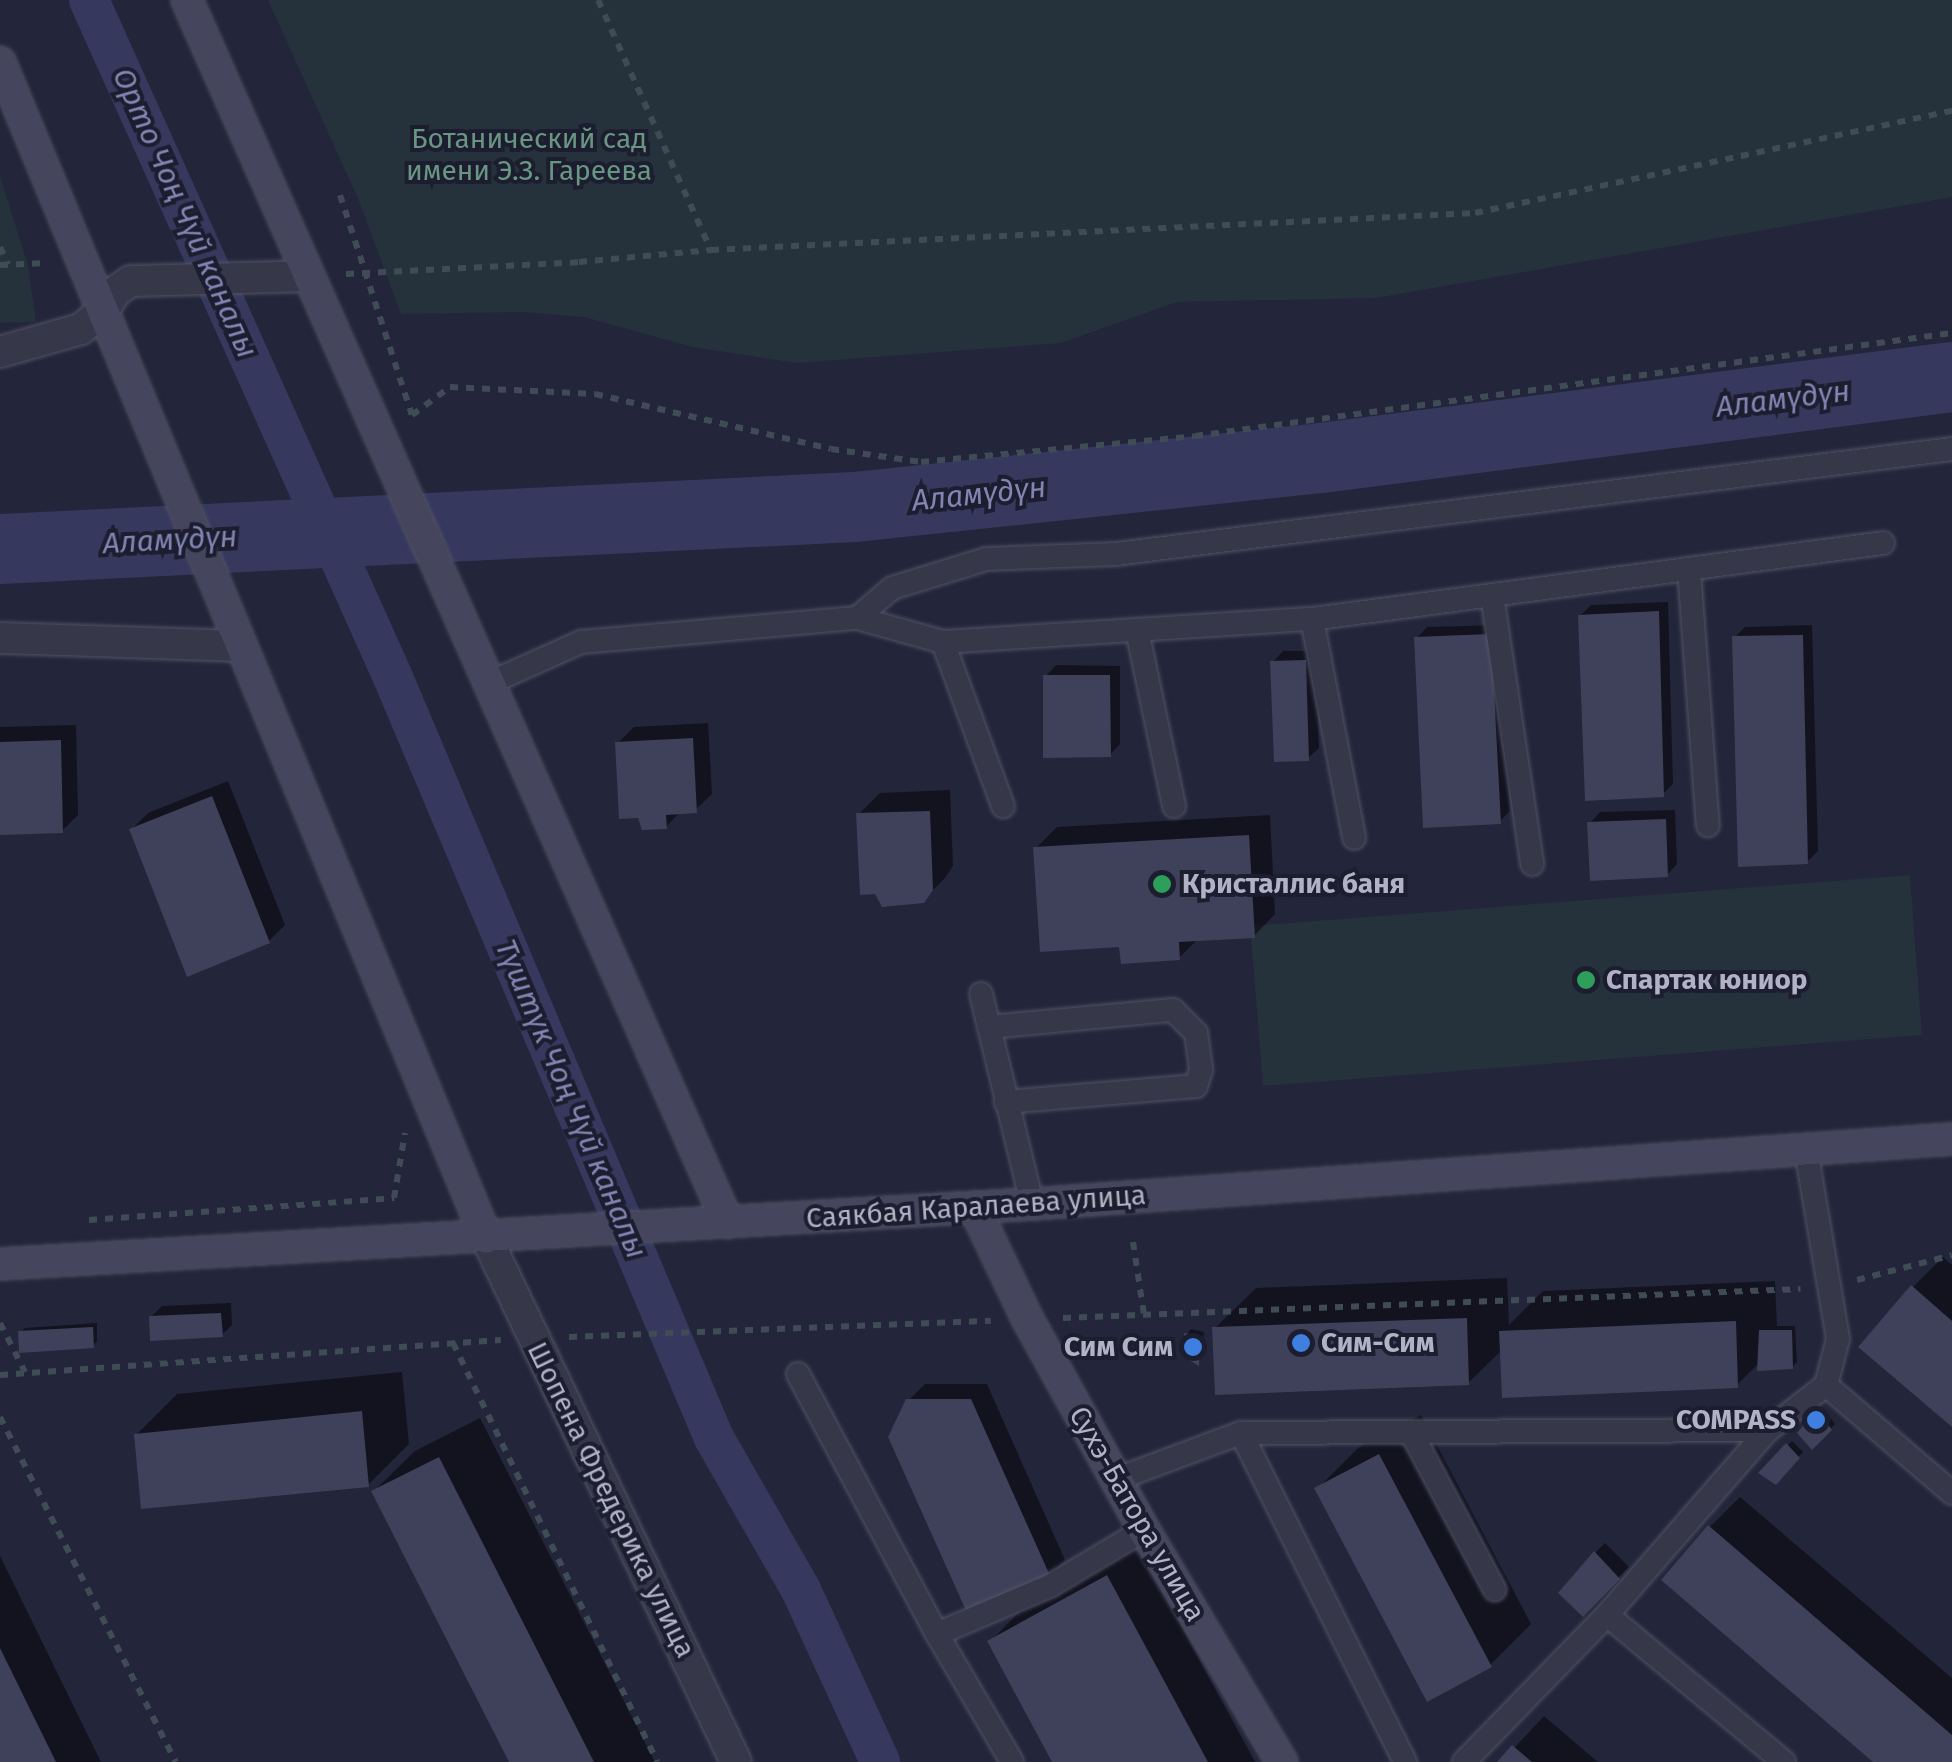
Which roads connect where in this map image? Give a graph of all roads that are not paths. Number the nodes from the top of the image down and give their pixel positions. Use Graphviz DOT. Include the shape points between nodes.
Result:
graph roads {
  1 [pos="188,0"];
  2 [pos="0,62"];
  3 [pos="306,276"];
  4 [pos="104,310"];
  5 [pos="0,352"];
  6 [pos="1952,449"];
  7 [pos="1883,543"];
  8 [pos="1689,568"];
  9 [pos="1492,595"];
  10 [pos="857,618"];
  11 [pos="1312,619"];
  12 [pos="1137,630"];
  13 [pos="0,638"];
  14 [pos="943,642"];
  15 [pos="239,646"];
  16 [pos="487,684"];
  17 [pos="1003,806"];
  18 [pos="1174,806"];
  19 [pos="1708,825"];
  20 [pos="1354,838"];
  21 [pos="1532,864"];
  22 [pos="981,994"];
  23 [pos="989,1027"];
  24 [pos="1006,1102"];
  25 [pos="1952,1139"];
  26 [pos="1806,1150"];
  27 [pos="1032,1204"];
  28 [pos="974,1207"];
  29 [pos="728,1223"];
  30 [pos="486,1238"];
  31 [pos="0,1264"];
  32 [pos="798,1374"];
  33 [pos="1826,1385"];
  34 [pos="1768,1430"];
  35 [pos="1241,1434"];
  36 [pos="1413,1436"];
  37 [pos="1117,1479"];
  38 [pos="1952,1493"];
  39 [pos="1144,1530"];
  40 [pos="1494,1590"];
  41 [pos="1607,1616"];
  42 [pos="937,1634"];
  43 [pos="736,1762"];
  44 [pos="1012,1762"];
  45 [pos="1282,1762"];
  46 [pos="1404,1762"];
  47 [pos="1464,1762"];
  48 [pos="1784,1762"];
  1 -- 3 [label="main road"];
  2 -- 4 [label="main road"];
  3 -- 4 [label="street" via="132,281 116,290"];
  3 -- 16 [label="main road"];
  4 -- 5 [label="street" via="82,329"];
  4 -- 15 [label="main road"];
  6 -- 10 [label="lane" via="1116,554 986,559 892,588"];
  7 -- 8 [label="lane"];
  8 -- 9 [label="lane"];
  8 -- 19 [label="lane"];
  9 -- 11 [label="lane"];
  9 -- 21 [label="lane"];
  10 -- 14 [label="lane"];
  10 -- 16 [label="lane" via="581,642"];
  11 -- 12 [label="lane"];
  11 -- 20 [label="lane"];
  12 -- 14 [label="lane"];
  12 -- 18 [label="lane"];
  13 -- 15 [label="street"];
  14 -- 17 [label="lane"];
  15 -- 30 [label="main road"];
  16 -- 29 [label="main road"];
  22 -- 23 [label="lane"];
  23 -- 24 [label="lane"];
  23 -- 24 [label="lane" via="1173,1010 1196,1033 1202,1070 1196,1086"];
  24 -- 27 [label="lane"];
  25 -- 26 [label="main road, Саякбая Каралаева улица"];
  26 -- 27 [label="main road, Саякбая Каралаева улица"];
  26 -- 33 [label="lane" via="1838,1338"];
  27 -- 28 [label="main road, Саякбая Каралаева улица"];
  28 -- 29 [label="main road, Саякбая Каралаева улица"];
  28 -- 37 [label="main road, Сухэ-Батора улица"];
  29 -- 30 [label="main road, Саякбая Каралаева улица"];
  30 -- 31 [label="main road, Саякбая Каралаева улица"];
  30 -- 43 [label="street, Шопена Фредерика улица"];
  32 -- 42 [label="lane"];
  33 -- 34 [label="lane"];
  33 -- 38 [label="lane"];
  34 -- 36 [label="lane"];
  34 -- 41 [label="lane"];
  35 -- 36 [label="lane"];
  35 -- 37 [label="lane"];
  35 -- 46 [label="lane"];
  36 -- 40 [label="lane"];
  37 -- 39 [label="main road, Сухэ-Батора улица"];
  39 -- 42 [label="lane" via="1050,1586"];
  39 -- 45 [label="main road, Сухэ-Батора улица"];
  41 -- 47 [label="lane"];
  41 -- 48 [label="lane"];
  42 -- 44 [label="lane"];
}
